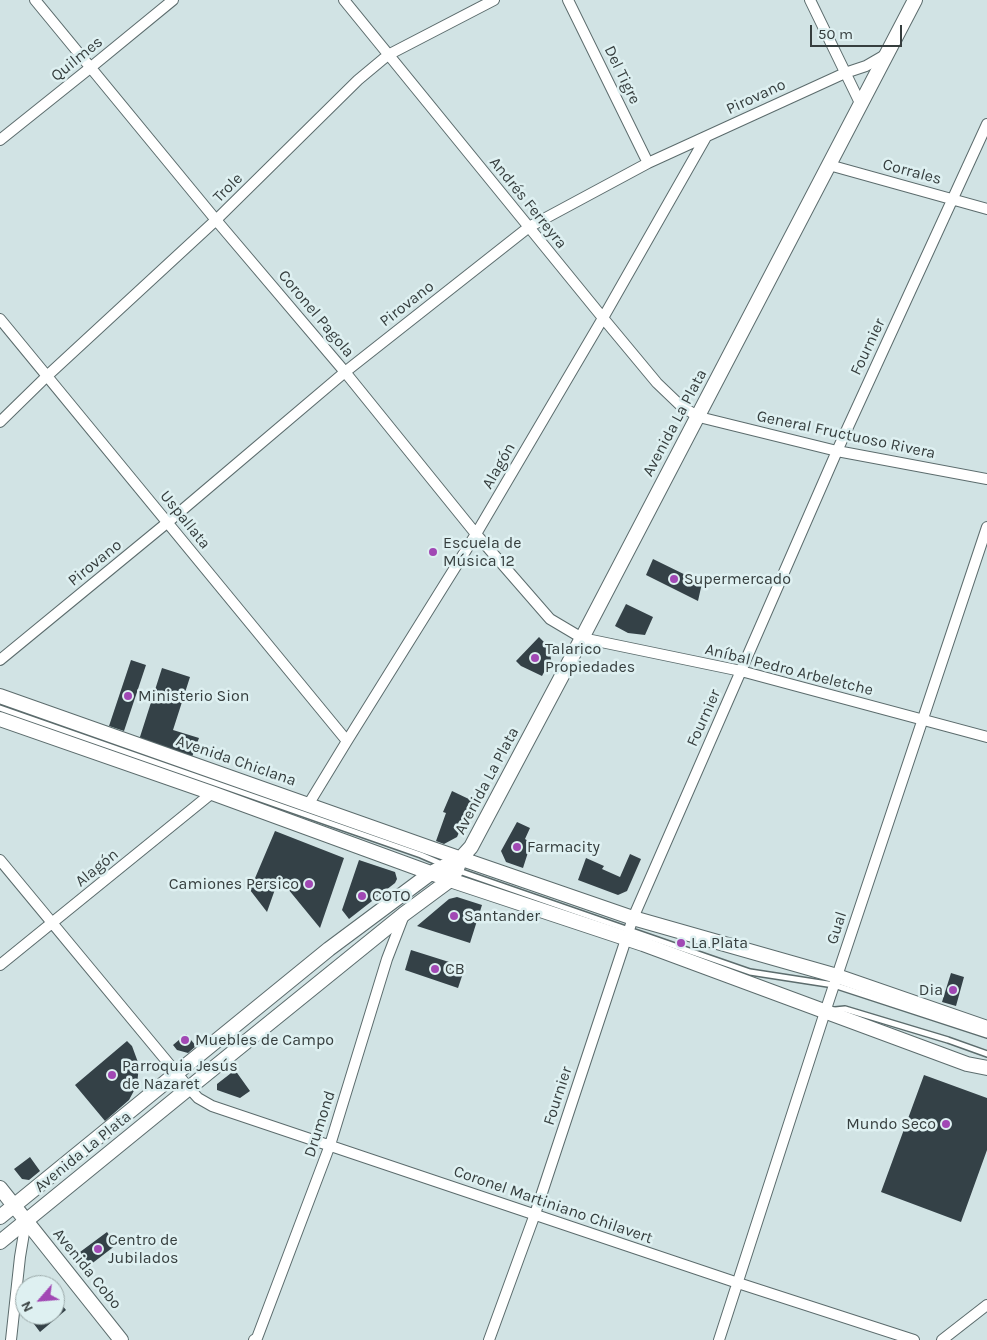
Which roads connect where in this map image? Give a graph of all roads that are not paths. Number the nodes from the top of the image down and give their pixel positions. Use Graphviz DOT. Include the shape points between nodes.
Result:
graph roads {
  1 [pos="35,0"];
  2 [pos="172,0"];
  3 [pos="344,0"];
  4 [pos="494,0"];
  5 [pos="568,0"];
  6 [pos="810,0"];
  7 [pos="915,0"];
  8 [pos="388,55"];
  9 [pos="885,55"];
  10 [pos="90,68"];
  11 [pos="846,73"];
  12 [pos="861,105"];
  13 [pos="987,124"];
  14 [pos="706,137"];
  15 [pos="0,140"];
  16 [pos="648,163"];
  17 [pos="829,165"];
  18 [pos="954,198"];
  19 [pos="987,209"];
  20 [pos="216,220"];
  21 [pos="529,227"];
  22 [pos="603,318"];
  23 [pos="0,319"];
  24 [pos="345,372"];
  25 [pos="47,376"];
  26 [pos="699,417"];
  27 [pos="0,422"];
  28 [pos="837,451"];
  29 [pos="987,479"];
  30 [pos="168,522"];
  31 [pos="987,527"];
  32 [pos="476,534"];
  33 [pos="582,638"];
  34 [pos="0,660"];
  35 [pos="741,671"];
  36 [pos="0,696"];
  37 [pos="0,708"];
  38 [pos="0,719"];
  39 [pos="922,720"];
  40 [pos="987,737"];
  41 [pos="346,741"];
  42 [pos="212,793"];
  43 [pos="308,805"];
  44 [pos="0,860"];
  45 [pos="453,868"];
  46 [pos="431,873"];
  47 [pos="404,914"];
  48 [pos="52,923"];
  49 [pos="629,929"];
  50 [pos="0,965"];
  51 [pos="836,980"];
  52 [pos="825,1012"];
  53 [pos="987,1028"];
  54 [pos="987,1035"];
  55 [pos="987,1054"];
  56 [pos="987,1068"];
  57 [pos="176,1073"];
  58 [pos="189,1088"];
  59 [pos="330,1145"];
  60 [pos="0,1188"];
  61 [pos="14,1206"];
  62 [pos="535,1214"];
  63 [pos="0,1218"];
  64 [pos="26,1220"];
  65 [pos="0,1242"];
  66 [pos="738,1283"];
  67 [pos="987,1305"];
  68 [pos="257,1339"];
  69 [pos="11,1340"];
  70 [pos="121,1340"];
  71 [pos="489,1340"];
  72 [pos="719,1340"];
  73 [pos="914,1340"];
  74 [pos="942,1340"];
  1 -- 10 [label="street, Coronel Pagola"];
  2 -- 10 [label="street, Quilmes"];
  3 -- 8 [label="street, Andrés Ferreyra"];
  4 -- 8 [label="street, Trole"];
  5 -- 16 [label="street, Del Tigre"];
  6 -- 11 [label="street"];
  7 -- 9 [label="main road, Avenida La Plata"];
  8 -- 20 [label="street, Trole" via="358,80"];
  8 -- 21 [label="street, Andrés Ferreyra"];
  9 -- 11 [label="street, Pirovano"];
  9 -- 12 [label="main road, Avenida La Plata"];
  10 -- 15 [label="street, Quilmes"];
  10 -- 20 [label="street, Coronel Pagola"];
  11 -- 12 [label="street"];
  11 -- 14 [label="street, Pirovano"];
  12 -- 17 [label="main road, Avenida La Plata"];
  13 -- 18 [label="street, Fournier"];
  14 -- 16 [label="street, Pirovano"];
  14 -- 22 [label="street, Alagón"];
  16 -- 21 [label="street, Pirovano"];
  17 -- 18 [label="street, Corrales"];
  17 -- 26 [label="main road, Avenida La Plata"];
  18 -- 19 [label="street, Corrales"];
  18 -- 28 [label="street, Fournier"];
  20 -- 24 [label="street, Coronel Pagola"];
  20 -- 25 [label="street, Trole"];
  21 -- 22 [label="street, Andrés Ferreyra"];
  21 -- 24 [label="street, Pirovano"];
  22 -- 26 [label="street, Andrés Ferreyra" via="658,382 682,406"];
  22 -- 32 [label="street, Alagón"];
  23 -- 25 [label="street, Uspallata"];
  24 -- 30 [label="street, Pirovano"];
  24 -- 32 [label="street, Coronel Pagola"];
  25 -- 27 [label="street, Trole"];
  25 -- 30 [label="street, Uspallata"];
  26 -- 28 [label="street, General Fructuoso Rivera"];
  26 -- 33 [label="main road, Avenida La Plata"];
  28 -- 29 [label="street, General Fructuoso Rivera"];
  28 -- 35 [label="street, Fournier"];
  30 -- 34 [label="street, Pirovano"];
  30 -- 41 [label="street, Uspallata"];
  31 -- 39 [label="street, Gual"];
  32 -- 33 [label="street, Coronel Pagola" via="550,619"];
  32 -- 41 [label="street, Alagón"];
  33 -- 35 [label="street, Aníbal Pedro Arbeletche"];
  33 -- 45 [label="main road, Avenida La Plata" via="471,847"];
  35 -- 39 [label="street, Aníbal Pedro Arbeletche"];
  35 -- 49 [label="street, Fournier"];
  36 -- 43 [label="main road, Avenida Chiclana"];
  37 -- 45 [label="lane"];
  38 -- 42 [label="main road"];
  39 -- 40 [label="street, Aníbal Pedro Arbeletche"];
  39 -- 51 [label="street, Gual"];
  41 -- 43 [label="street, Alagón"];
  42 -- 46 [label="main road"];
  42 -- 48 [label="street, Alagón"];
  43 -- 45 [label="main road, Avenida Chiclana"];
  44 -- 48 [label="street, Coronel Martiniano Chilavert"];
  45 -- 46 [label="main road"];
  45 -- 47 [label="main road, Avenida La Plata"];
  45 -- 49 [label="main road"];
  45 -- 49 [label="main road"];
  46 -- 57 [label="main road, Avenida La Plata" via="329,949"];
  47 -- 58 [label="main road, Avenida La Plata"];
  47 -- 59 [label="street, Drumond"];
  48 -- 50 [label="street, Alagón"];
  48 -- 57 [label="street, Coronel Martiniano Chilavert"];
  49 -- 51 [label="main road"];
  49 -- 51 [label="lane" via="750,972"];
  49 -- 52 [label="main road"];
  49 -- 62 [label="street, Fournier"];
  51 -- 52 [label="street, Gual"];
  51 -- 53 [label="main road"];
  51 -- 54 [label="lane"];
  52 -- 55 [label="lane" via="845,1009"];
  52 -- 56 [label="main road"];
  52 -- 66 [label="street, Gual"];
  57 -- 58 [label="street, Coronel Martiniano Chilavert"];
  57 -- 61 [label="main road, Avenida La Plata"];
  58 -- 59 [label="street, Coronel Martiniano Chilavert" via="212,1106"];
  58 -- 64 [label="main road, Avenida La Plata"];
  59 -- 62 [label="street, Coronel Martiniano Chilavert"];
  59 -- 68 [label="street, Drumond"];
  60 -- 61 [label="main road, Avenida Cobo"];
  61 -- 63 [label="main road, Avenida La Plata"];
  61 -- 64 [label="main road, Avenida Cobo"];
  62 -- 66 [label="street, Coronel Martiniano Chilavert"];
  62 -- 71 [label="street, Fournier"];
  64 -- 65 [label="main road, Avenida La Plata"];
  64 -- 69 [label="street"];
  64 -- 70 [label="main road, Avenida Cobo"];
  66 -- 72 [label="street, Gual"];
  66 -- 73 [label="street, Coronel Martiniano Chilavert"];
  67 -- 74 [label="street"];
}
